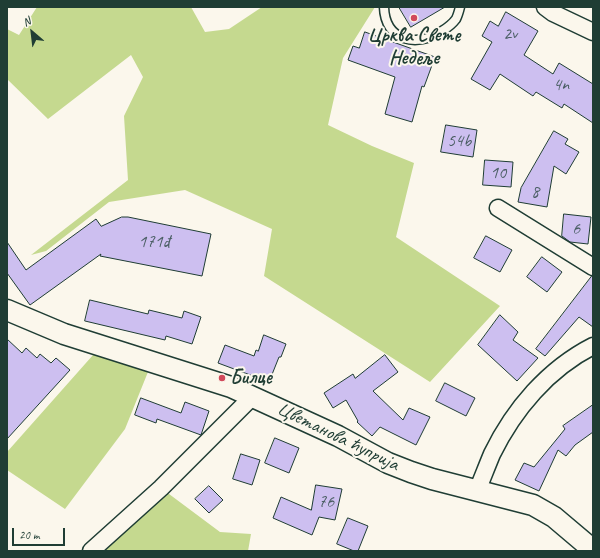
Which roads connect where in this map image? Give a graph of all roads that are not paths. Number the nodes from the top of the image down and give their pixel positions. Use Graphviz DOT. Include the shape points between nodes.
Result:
graph roads {
  1 [pos="384,7"];
  2 [pos="460,7"];
  3 [pos="545,7"];
  4 [pos="593,32"];
  5 [pos="498,208"];
  6 [pos="593,267"];
  7 [pos="7,310"];
  8 [pos="593,346"];
  9 [pos="253,396"];
  10 [pos="477,491"];
  11 [pos="593,550"];
  12 [pos="91,551"];
  1 -- 2 [label="lane" via="385,19 392,30 412,41 425,40 439,33 455,20"];
  3 -- 4 [label="street" via="552,13"];
  5 -- 6 [label="street"];
  7 -- 9 [label="street, Цветанова ћуприја" via="64,334"];
  8 -- 10 [label="street" via="550,374 522,406 492,454"];
  9 -- 10 [label="street, Цветанова ћуприја" via="388,463 432,479"];
  9 -- 12 [label="street" via="161,488"];
  10 -- 11 [label="street, Цветанова ћуприја" via="532,504 554,516"];
}
